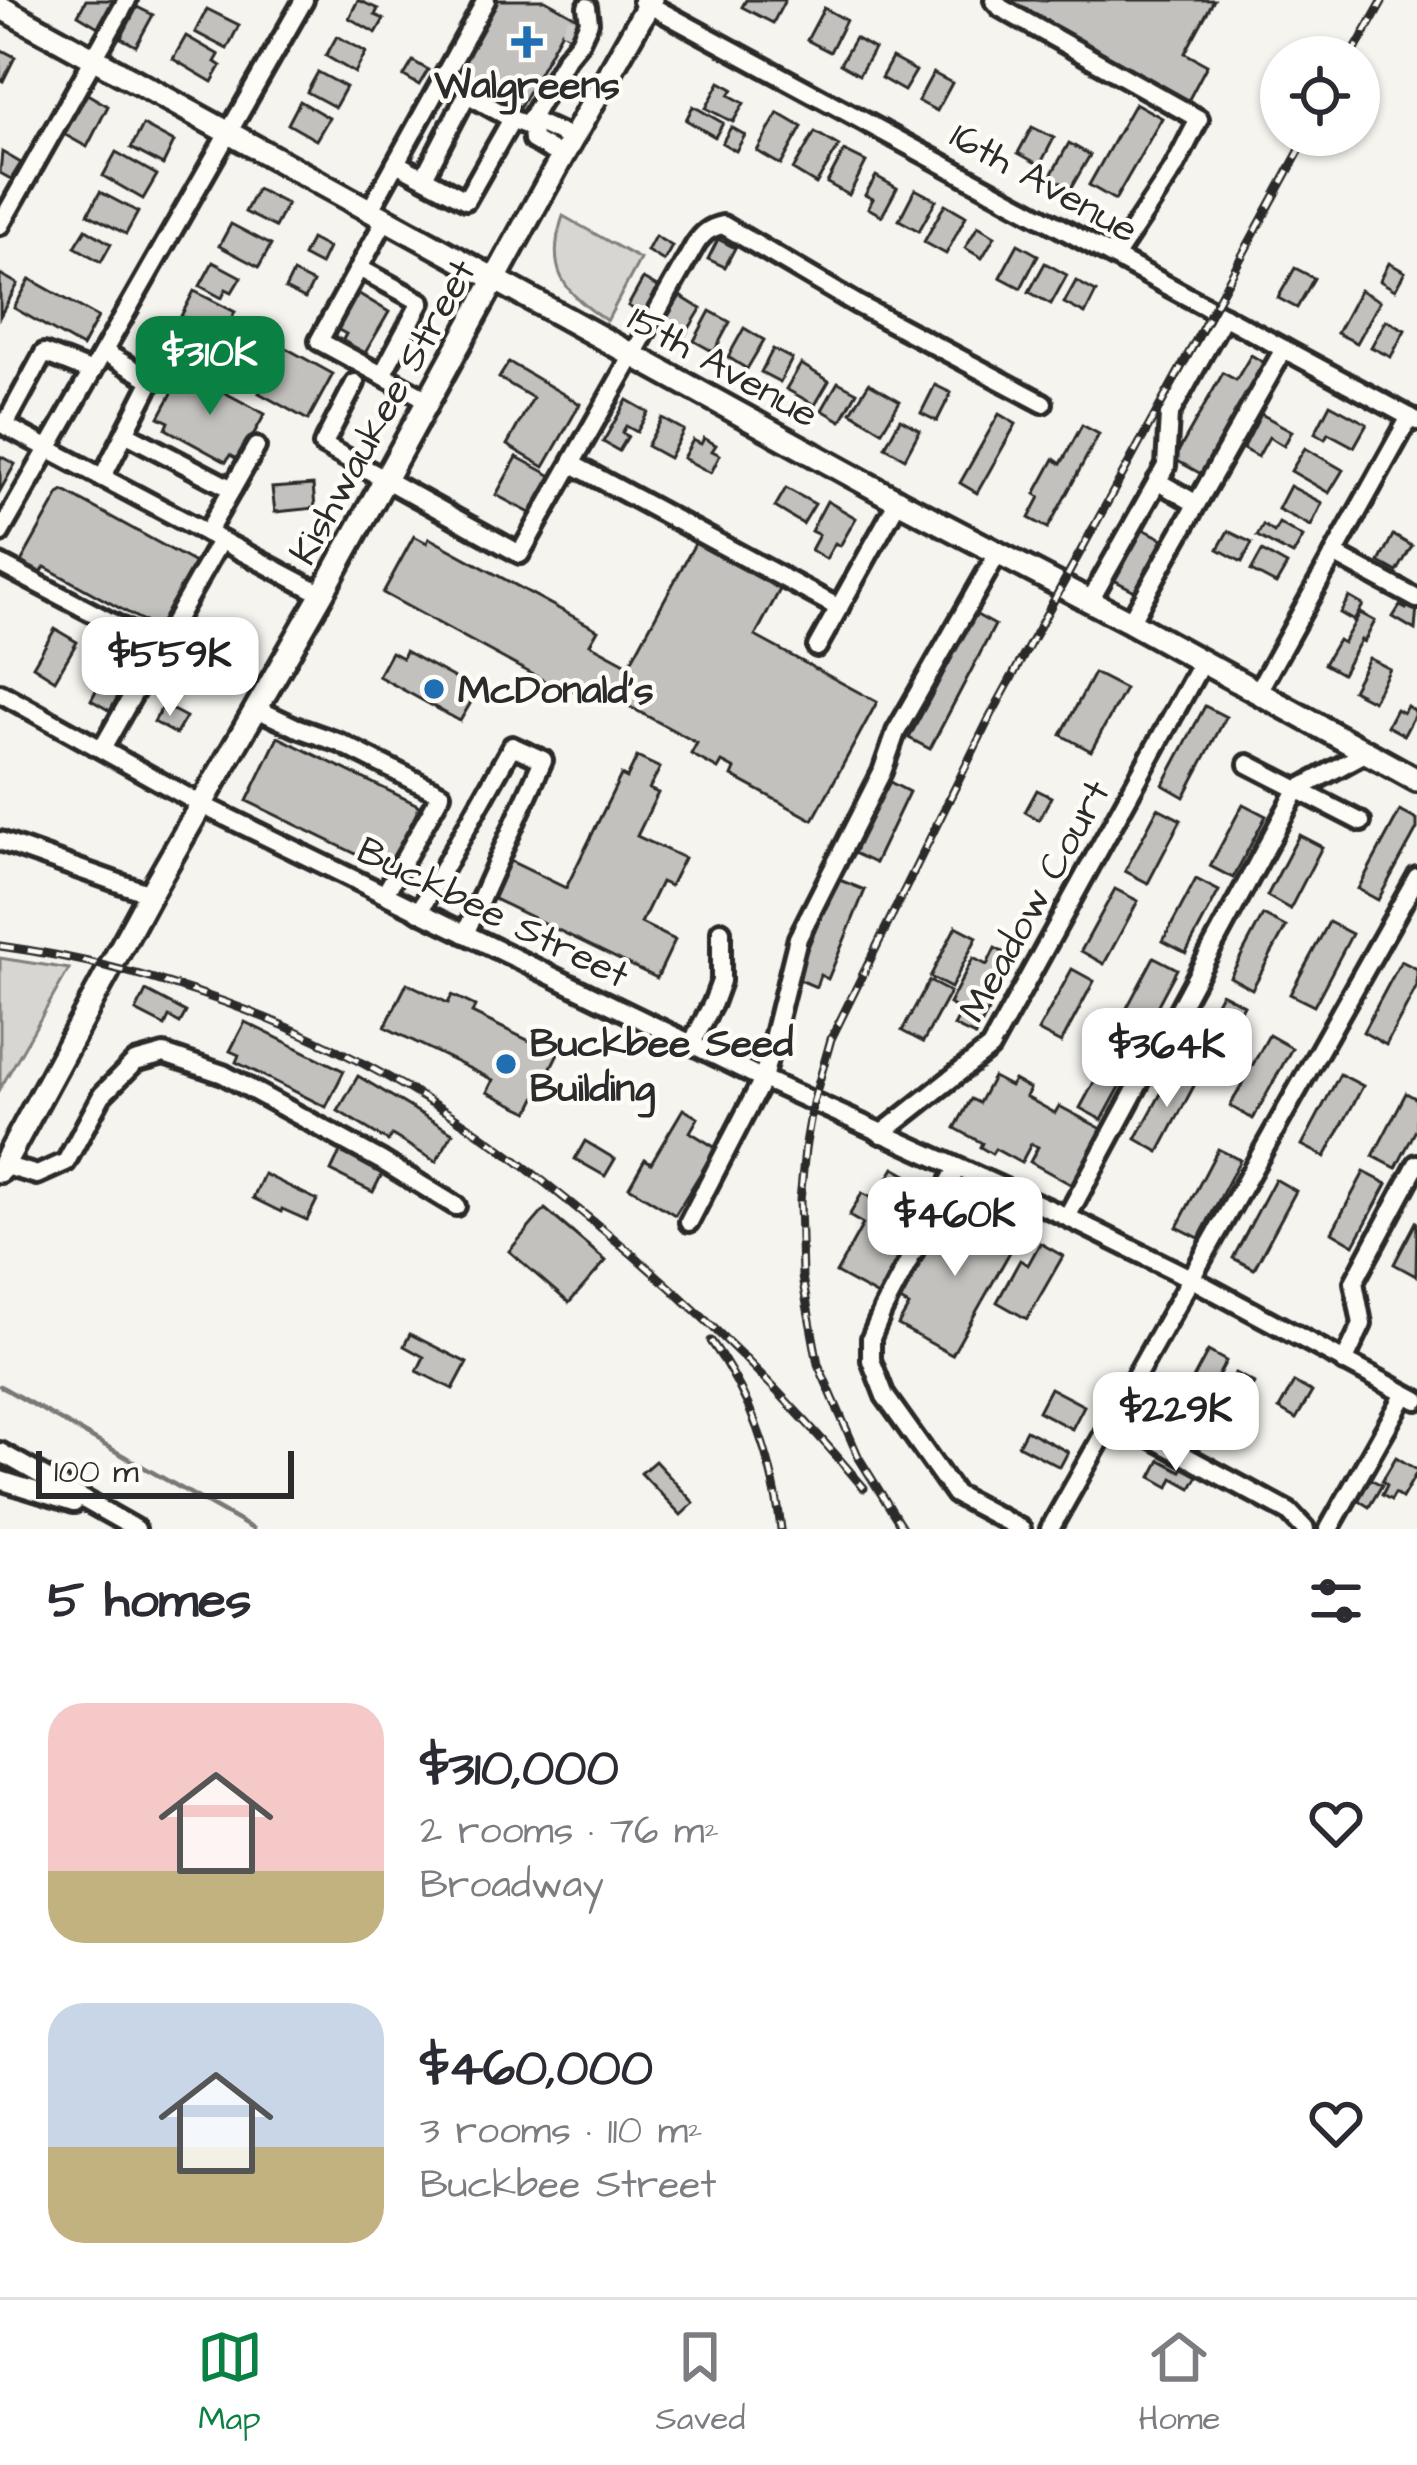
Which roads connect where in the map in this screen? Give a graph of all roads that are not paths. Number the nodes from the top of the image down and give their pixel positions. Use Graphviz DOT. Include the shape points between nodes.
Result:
graph roads {
  1 [pos="127,0"];
  2 [pos="304,0"];
  3 [pos="486,0"];
  4 [pos="994,0"];
  5 [pos="647,1"];
  6 [pos="0,7"];
  7 [pos="581,15"];
  8 [pos="94,58"];
  9 [pos="566,58"];
  10 [pos="524,124"];
  11 [pos="231,132"];
  12 [pos="567,148"];
  13 [pos="396,163"];
  14 [pos="424,177"];
  15 [pos="378,215"];
  16 [pos="0,225"];
  17 [pos="1114,257"];
  18 [pos="358,268"];
  19 [pos="494,279"];
  20 [pos="1224,316"];
  21 [pos="1284,349"];
  22 [pos="104,352"];
  23 [pos="633,356"];
  24 [pos="92,372"];
  25 [pos="382,375"];
  26 [pos="355,383"];
  27 [pos="428,400"];
  28 [pos="1043,403"];
  29 [pos="1413,419"];
  30 [pos="2,424"];
  31 [pos="125,433"];
  32 [pos="256,447"];
  33 [pos="48,449"];
  34 [pos="572,464"];
  35 [pos="102,478"];
  36 [pos="386,478"];
  37 [pos="1157,482"];
  38 [pos="232,489"];
  39 [pos="898,501"];
  40 [pos="1195,502"];
  41 [pos="0,532"];
  42 [pos="213,537"];
  43 [pos="998,553"];
  44 [pos="1334,554"];
  45 [pos="0,564"];
  46 [pos="322,594"];
  47 [pos="1417,599"];
  48 [pos="1090,601"];
  49 [pos="839,608"];
  50 [pos="1130,622"];
  51 [pos="818,647"];
  52 [pos="160,648"];
  53 [pos="1202,662"];
  54 [pos="0,693"];
  55 [pos="1257,693"];
  56 [pos="257,709"];
  57 [pos="102,749"];
  58 [pos="1366,753"];
  59 [pos="1249,764"];
  60 [pos="1417,780"];
  61 [pos="1297,790"];
  62 [pos="202,805"];
  63 [pos="1361,823"];
  64 [pos="0,841"];
  65 [pos="1417,877"];
  66 [pos="150,894"];
  67 [pos="385,894"];
  68 [pos="419,912"];
  69 [pos="721,931"];
  70 [pos="464,934"];
  71 [pos="691,1045"];
  72 [pos="763,1079"];
  73 [pos="881,1134"];
  74 [pos="1417,1164"];
  75 [pos="2,1168"];
  76 [pos="956,1168"];
  77 [pos="456,1206"];
  78 [pos="1067,1217"];
  79 [pos="688,1222"];
  80 [pos="1190,1278"];
  81 [pos="1344,1362"];
  82 [pos="1411,1397"];
  83 [pos="1113,1417"];
  84 [pos="0,1452"];
  85 [pos="0,1480"];
  86 [pos="109,1514"];
  87 [pos="136,1529"];
  88 [pos="1021,1529"];
  89 [pos="1050,1529"];
  90 [pos="1305,1529"];
  91 [pos="1329,1529"];
  1 -- 8 [label="street"];
  2 -- 11 [label="street"];
  3 -- 13 [label="street"];
  4 -- 17 [label="street" via="1199,119"];
  5 -- 12 [label="main road, Kishwaukee Street"];
  5 -- 17 [label="street, 16th Avenue"];
  6 -- 8 [label="main road, 15th Avenue"];
  7 -- 9 [label="street"];
  7 -- 9 [label="street" via="589,22"];
  8 -- 11 [label="main road, 15th Avenue"];
  8 -- 16 [label="street"];
  9 -- 10 [label="street"];
  10 -- 12 [label="street" via="533,140"];
  10 -- 14 [label="street" via="466,200"];
  10 -- 14 [label="street" via="467,94"];
  11 -- 15 [label="main road, 15th Avenue"];
  11 -- 22 [label="street"];
  12 -- 19 [label="main road, Kishwaukee Street"];
  13 -- 14 [label="street"];
  13 -- 15 [label="street"];
  15 -- 18 [label="street"];
  15 -- 19 [label="main road, 15th Avenue"];
  17 -- 20 [label="street, 16th Avenue"];
  18 -- 25 [label="street" via="319,341"];
  18 -- 25 [label="street" via="421,302"];
  19 -- 23 [label="main road, 15th Avenue"];
  19 -- 27 [label="main road, Kishwaukee Street"];
  20 -- 21 [label="street, 16th Avenue"];
  20 -- 37 [label="street" via="1169,415 1166,466"];
  21 -- 29 [label="street, 16th Avenue"];
  21 -- 40 [label="street"];
  22 -- 24 [label="street"];
  22 -- 31 [label="street" via="152,380"];
  23 -- 28 [label="street" via="694,245 723,225"];
  23 -- 34 [label="street"];
  23 -- 39 [label="main road, 15th Avenue"];
  24 -- 30 [label="street" via="44,353"];
  24 -- 33 [label="street"];
  25 -- 27 [label="street"];
  26 -- 36 [label="street" via="323,446"];
  27 -- 36 [label="main road, Kishwaukee Street"];
  29 -- 44 [label="street"];
  30 -- 33 [label="street"];
  31 -- 35 [label="street"];
  31 -- 38 [label="street"];
  32 -- 38 [label="street"];
  33 -- 35 [label="street"];
  33 -- 41 [label="street"];
  34 -- 36 [label="street" via="520,554"];
  34 -- 49 [label="street"];
  35 -- 42 [label="street"];
  36 -- 46 [label="main road, Kishwaukee Street"];
  37 -- 40 [label="street"];
  37 -- 48 [label="street"];
  38 -- 42 [label="street"];
  39 -- 43 [label="main road, 15th Avenue"];
  39 -- 49 [label="street"];
  40 -- 50 [label="street"];
  42 -- 46 [label="street"];
  42 -- 52 [label="street"];
  43 -- 48 [label="main road, 15th Avenue"];
  43 -- 72 [label="street" via="896,732 798,938"];
  44 -- 47 [label="street"];
  44 -- 55 [label="street"];
  45 -- 52 [label="street"];
  46 -- 56 [label="main road, Kishwaukee Street"];
  48 -- 50 [label="main road, 15th Avenue"];
  49 -- 51 [label="street"];
  50 -- 53 [label="main road, 15th Avenue"];
  52 -- 57 [label="street"];
  53 -- 55 [label="main road, 15th Avenue"];
  53 -- 73 [label="street, Meadow Court" via="990,1048"];
  54 -- 57 [label="street, Buckbee Street"];
  55 -- 58 [label="main road, 15th Avenue"];
  56 -- 62 [label="main road, Kishwaukee Street"];
  56 -- 67 [label="street" via="441,794"];
  57 -- 62 [label="street, Buckbee Street"];
  58 -- 60 [label="main road, 15th Avenue"];
  58 -- 61 [label="street"];
  59 -- 61 [label="street"];
  61 -- 63 [label="street"];
  61 -- 78 [label="street"];
  62 -- 66 [label="main road, Kishwaukee Street"];
  62 -- 67 [label="street, Buckbee Street"];
  64 -- 66 [label="street"];
  65 -- 80 [label="street"];
  66 -- 75 [label="main road, Kishwaukee Street"];
  67 -- 68 [label="street, Buckbee Street"];
  68 -- 70 [label="street, Buckbee Street"];
  68 -- 70 [label="street" via="512,746 543,760"];
  69 -- 71 [label="street" via="721,981"];
  70 -- 71 [label="street, Buckbee Street"];
  71 -- 72 [label="street, Buckbee Street"];
  72 -- 73 [label="street, Buckbee Street"];
  72 -- 79 [label="street"];
  73 -- 76 [label="street, Buckbee Street"];
  74 -- 81 [label="street" via="1354,1282 1362,1324"];
  75 -- 77 [label="street" via="37,1175 65,1162 102,1095 135,1062 164,1054 223,1074"];
  76 -- 78 [label="street, Buckbee Street"];
  76 -- 88 [label="street" via="871,1338 871,1360 885,1396 956,1494"];
  78 -- 80 [label="street, Buckbee Street"];
  80 -- 81 [label="street, Buckbee Street"];
  80 -- 83 [label="street"];
  81 -- 82 [label="street, Buckbee Street"];
  82 -- 91 [label="street"];
  83 -- 89 [label="street"];
  83 -- 90 [label="street" via="1289,1512"];
  84 -- 86 [label="street"];
  85 -- 86 [label="street"];
  86 -- 87 [label="street"];
}
